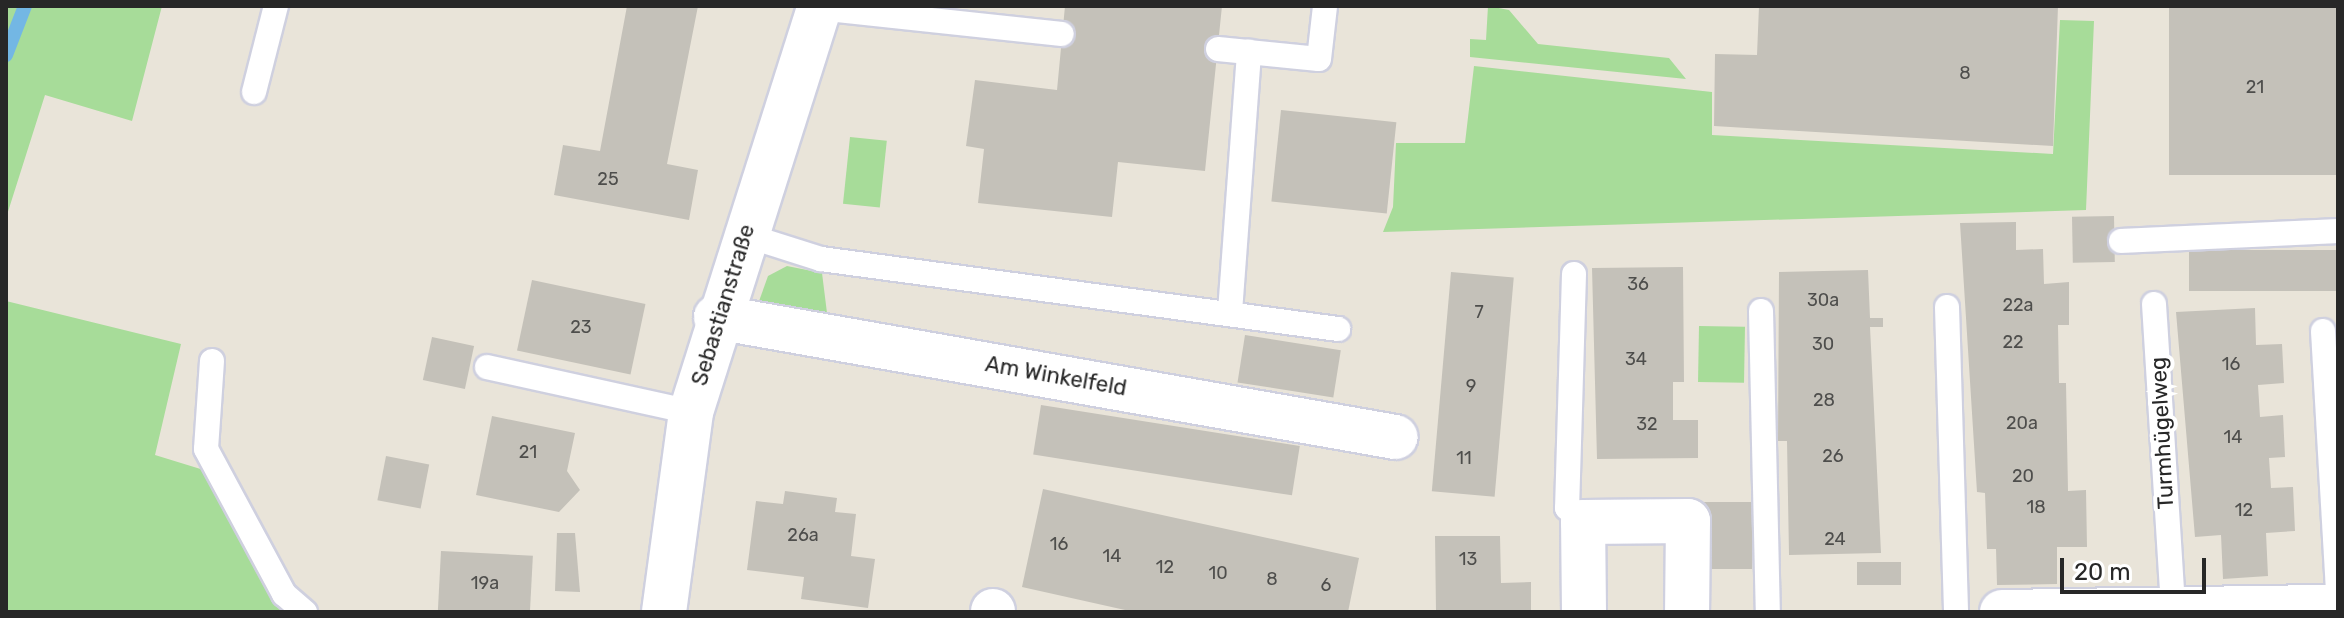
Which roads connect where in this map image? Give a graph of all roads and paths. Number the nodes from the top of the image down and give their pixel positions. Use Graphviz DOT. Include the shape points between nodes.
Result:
graph roads {
  1 [pos="276,6"];
  2 [pos="1325,6"];
  3 [pos="819,7"];
  4 [pos="999,17"];
  5 [pos="1062,34"];
  6 [pos="1218,49"];
  7 [pos="1249,52"];
  8 [pos="254,92"];
  9 [pos="2338,231"];
  10 [pos="742,234"];
  11 [pos="2121,241"];
  12 [pos="1574,274"];
  13 [pos="2154,304"];
  14 [pos="1947,307"];
  15 [pos="1761,311"];
  16 [pos="1230,312"];
  17 [pos="716,317"];
  18 [pos="1338,329"];
  19 [pos="2323,331"];
  20 [pos="212,361"];
  21 [pos="487,367"];
  22 [pos="691,412"];
  23 [pos="1395,437"];
  24 [pos="1583,522"];
  25 [pos="2338,595"];
  26 [pos="2338,607"];
  27 [pos="2173,610"];
  28 [pos="305,612"];
  29 [pos="664,612"];
  30 [pos="1584,612"];
  31 [pos="1687,612"];
  32 [pos="1768,612"];
  33 [pos="1956,612"];
  34 [pos="2002,612"];
  1 -- 8 [label="lane"];
  2 -- 7 [label="lane" via="1319,59"];
  3 -- 4 [label="lane"];
  3 -- 10 [label="street, Sebastianstraße"];
  4 -- 5 [label="lane"];
  6 -- 7 [label="lane"];
  7 -- 16 [label="lane"];
  9 -- 11 [label="lane"];
  10 -- 16 [label="lane" via="821,259"];
  10 -- 17 [label="street, Sebastianstraße"];
  12 -- 24 [label="lane" via="1567,508"];
  13 -- 27 [label="lane, Turmhügelweg"];
  14 -- 33 [label="lane"];
  15 -- 32 [label="lane"];
  16 -- 18 [label="lane"];
  17 -- 22 [label="street, Sebastianstraße"];
  17 -- 23 [label="street, Am Winkelfeld"];
  19 -- 25 [label="lane"];
  20 -- 28 [label="lane" via="206,449 284,594"];
  21 -- 22 [label="lane"];
  22 -- 29 [label="street, Sebastianstraße"];
  24 -- 30 [label="street"];
  24 -- 31 [label="street" via="1688,521"];
  26 -- 27 [label="street"];
  27 -- 34 [label="street"];
}
